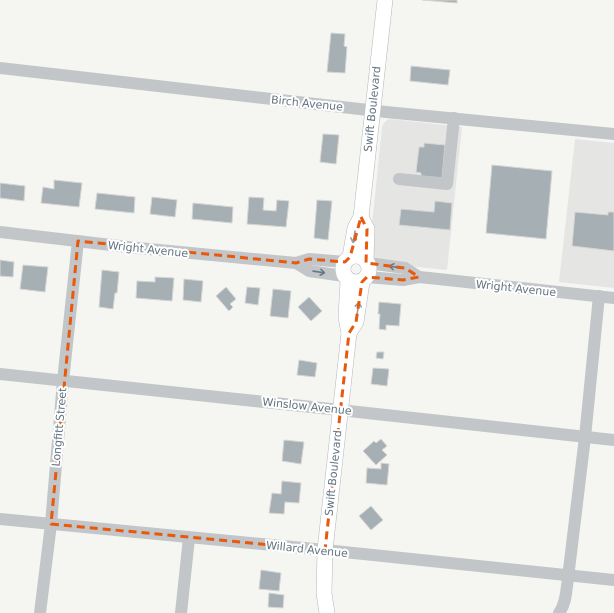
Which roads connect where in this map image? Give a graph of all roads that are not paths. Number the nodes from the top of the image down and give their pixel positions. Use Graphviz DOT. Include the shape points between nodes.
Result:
graph roads {
  1 [pos="385,0"];
  2 [pos="0,68"];
  3 [pos="372,110"];
  4 [pos="454,118"];
  5 [pos="614,134"];
  6 [pos="399,179"];
  7 [pos="0,232"];
  8 [pos="78,241"];
  9 [pos="356,270"];
  10 [pos="599,296"];
  11 [pos="614,298"];
  12 [pos="0,374"];
  13 [pos="63,381"];
  14 [pos="340,410"];
  15 [pos="585,437"];
  16 [pos="614,440"];
  17 [pos="0,519"];
  18 [pos="51,524"];
  19 [pos="189,538"];
  20 [pos="325,550"];
  21 [pos="568,576"];
  22 [pos="614,580"];
  23 [pos="40,613"];
  24 [pos="181,613"];
  25 [pos="327,613"];
  26 [pos="559,613"];
  1 -- 3 [label="main road, Swift Boulevard"];
  2 -- 3 [label="street, Birch Avenue"];
  3 -- 4 [label="street, Birch Avenue"];
  3 -- 9 [label="main road, Swift Boulevard" via="361,217 355,228"];
  4 -- 5 [label="street, Birch Avenue"];
  4 -- 6 [label="street" via="447,184"];
  7 -- 8 [label="street, Wright Avenue"];
  8 -- 9 [label="street, Wright Avenue" via="296,263 309,259"];
  8 -- 13 [label="street, Longfitt Street"];
  9 -- 10 [label="street, Wright Avenue" via="405,268 419,277"];
  9 -- 14 [label="main road, Swift Boulevard" via="356,322 349,333"];
  10 -- 11 [label="street, Wright Avenue"];
  10 -- 15 [label="street"];
  12 -- 13 [label="street, Winslow Avenue"];
  13 -- 14 [label="street, Winslow Avenue"];
  13 -- 18 [label="street, Longfitt Street"];
  14 -- 15 [label="street, Winslow Avenue"];
  14 -- 20 [label="main road, Swift Boulevard"];
  15 -- 16 [label="street, Winslow Avenue"];
  15 -- 21 [label="street"];
  17 -- 18 [label="street, Willard Avenue"];
  18 -- 19 [label="street, Willard Avenue"];
  18 -- 23 [label="street, Longfitt Street"];
  19 -- 20 [label="street, Willard Avenue"];
  19 -- 24 [label="street"];
  20 -- 21 [label="street, Willard Avenue"];
  20 -- 25 [label="main road, Swift Boulevard" via="324,593"];
  21 -- 22 [label="street, Willard Avenue"];
  21 -- 26 [label="street" via="566,598"];
}
